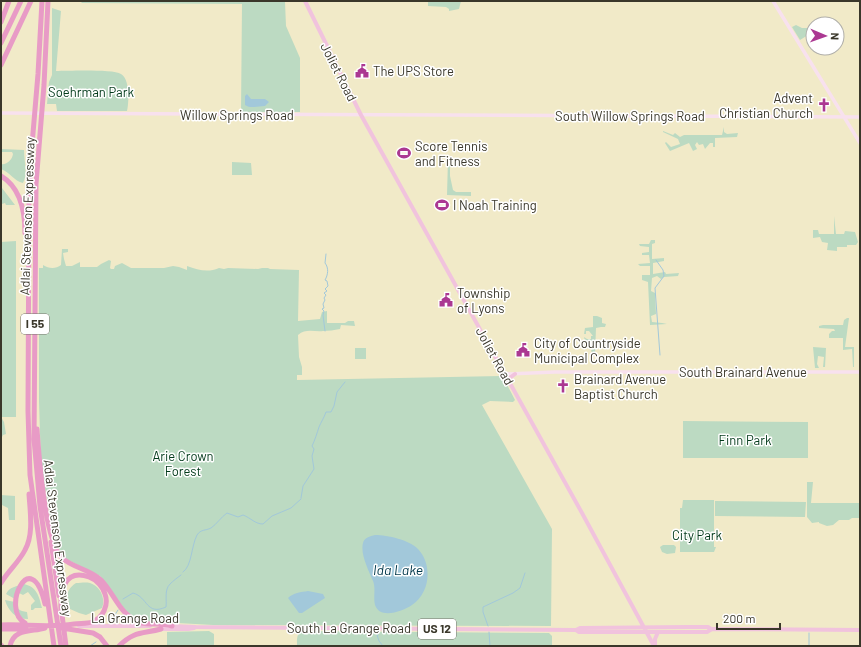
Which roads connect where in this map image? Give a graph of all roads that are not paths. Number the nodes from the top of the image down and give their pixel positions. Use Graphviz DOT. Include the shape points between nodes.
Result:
graph roads {
  1 [pos="9,1"];
  2 [pos="21,1"];
  3 [pos="31,1"];
  4 [pos="42,1"];
  5 [pos="48,1"];
  6 [pos="305,1"];
  7 [pos="773,1"];
  8 [pos="1,22"];
  9 [pos="1,43"];
  10 [pos="1,65"];
  11 [pos="1,113"];
  12 [pos="361,115"];
  13 [pos="472,116"];
  14 [pos="844,117"];
  15 [pos="860,117"];
  16 [pos="860,143"];
  17 [pos="1,176"];
  18 [pos="28,291"];
  19 [pos="860,372"];
  20 [pos="506,374"];
  21 [pos="516,374"];
  22 [pos="509,381"];
  23 [pos="35,413"];
  24 [pos="30,475"];
  25 [pos="46,511"];
  26 [pos="19,579"];
  27 [pos="1,583"];
  28 [pos="61,611"];
  29 [pos="10,618"];
  30 [pos="50,620"];
  31 [pos="1,625"];
  32 [pos="172,626"];
  33 [pos="37,627"];
  34 [pos="74,627"];
  35 [pos="196,627"];
  36 [pos="217,628"];
  37 [pos="1,629"];
  38 [pos="161,629"];
  39 [pos="711,629"];
  40 [pos="645,630"];
  41 [pos="860,630"];
  42 [pos="658,632"];
  43 [pos="10,646"];
  44 [pos="53,646"];
  45 [pos="61,646"];
  46 [pos="66,646"];
  47 [pos="107,646"];
  48 [pos="119,646"];
  49 [pos="654,646"];
  1 -- 8 [label="highway"];
  2 -- 9 [label="highway"];
  3 -- 10 [label="highway"];
  4 -- 18 [label="highway, Adlai Stevenson Expressway / I 55" via="29,195"];
  5 -- 23 [label="highway, Adlai Stevenson Expressway / I 55" via="36,184"];
  6 -- 12 [label="main road, Joliet Road"];
  7 -- 14 [label="street"];
  11 -- 12 [label="street, Willow Springs Road"];
  12 -- 13 [label="street, Willow Springs Road"];
  12 -- 20 [label="main road, Joliet Road"];
  13 -- 14 [label="street, South Willow Springs Road"];
  14 -- 15 [label="street, South Willow Springs Road"];
  14 -- 16 [label="street"];
  17 -- 18 [label="highway" via="15,189 23,209"];
  18 -- 24 [label="highway, Adlai Stevenson Expressway / I 55"];
  19 -- 21 [label="street, South Brainard Avenue"];
  20 -- 21 [label="street, South Brainard Avenue"];
  20 -- 22 [label="main road, Joliet Road"];
  21 -- 22 [label="main road"];
  22 -- 40 [label="main road, Joliet Road"];
  23 -- 25 [label="highway"];
  23 -- 45 [label="highway, Adlai Stevenson Expressway / I 55" via="34,439 40,506"];
  24 -- 27 [label="highway" via="29,540 25,550"];
  24 -- 30 [label="highway, Adlai Stevenson Expressway / I 55"];
  25 -- 28 [label="highway"];
  25 -- 32 [label="highway" via="54,544 64,560 98,577 123,612 133,619 143,623"];
  26 -- 30 [label="highway" via="29,580 38,586"];
  28 -- 34 [label="highway" via="61,594 69,579 87,576 101,586 107,600 102,615 92,622"];
  28 -- 46 [label="highway"];
  29 -- 33 [label="highway"];
  30 -- 44 [label="highway, Adlai Stevenson Expressway / I 55"];
  31 -- 33 [label="highway"];
  32 -- 34 [label="main road, La Grange Road / US 12"];
  32 -- 35 [label="main road, La Grange Road / US 12"];
  33 -- 34 [label="highway"];
  33 -- 37 [label="highway"];
  33 -- 43 [label="highway" via="21,632"];
  34 -- 38 [label="main road, La Grange Road / US 12"];
  34 -- 47 [label="highway" via="100,636"];
  35 -- 36 [label="main road, La Grange Road / US 12"];
  35 -- 38 [label="main road, La Grange Road / US 12"];
  36 -- 40 [label="main road, South La Grange Road / US 12" via="579,632"];
  38 -- 48 [label="highway" via="128,637"];
  39 -- 40 [label="main road, South La Grange Road / US 12" via="708,627"];
  39 -- 41 [label="main road, South La Grange Road / US 12"];
  39 -- 42 [label="main road, South La Grange Road / US 12" via="707,632"];
  40 -- 42 [label="main road, South La Grange Road / US 12"];
  40 -- 49 [label="main road, Joliet Road"];
  42 -- 49 [label="main road"];
}
